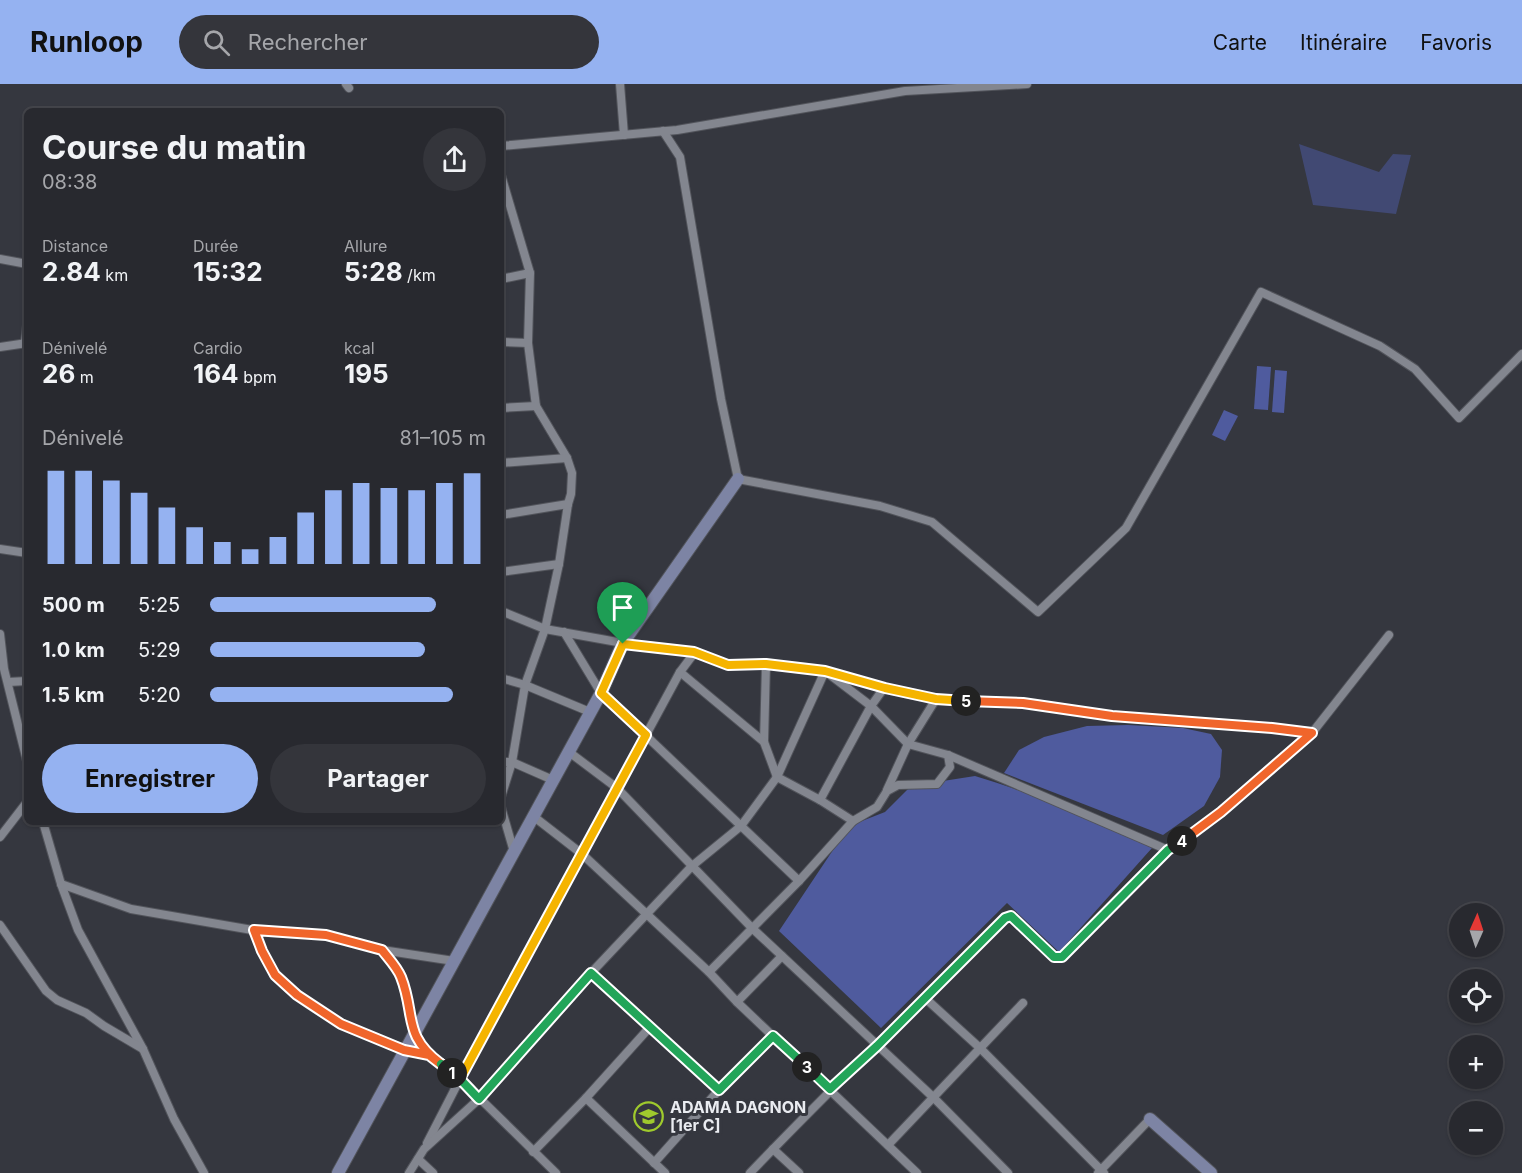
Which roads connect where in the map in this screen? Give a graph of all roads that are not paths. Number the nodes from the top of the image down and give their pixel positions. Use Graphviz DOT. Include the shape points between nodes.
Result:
graph roads {
  1 [pos="620,84"];
  2 [pos="1027,84"];
  3 [pos="663,131"];
  4 [pos="624,135"];
  5 [pos="504,146"];
  6 [pos="504,185"];
  7 [pos="0,259"];
  8 [pos="24,263"];
  9 [pos="530,273"];
  10 [pos="504,278"];
  11 [pos="504,342"];
  12 [pos="24,343"];
  13 [pos="528,343"];
  14 [pos="0,347"];
  15 [pos="1522,354"];
  16 [pos="536,406"];
  17 [pos="504,408"];
  18 [pos="567,458"];
  19 [pos="504,462"];
  20 [pos="738,479"];
  21 [pos="568,504"];
  22 [pos="504,515"];
  23 [pos="0,549"];
  24 [pos="24,553"];
  25 [pos="559,564"];
  26 [pos="504,572"];
  27 [pos="504,612"];
  28 [pos="544,628"];
  29 [pos="564,632"];
  30 [pos="0,634"];
  31 [pos="1389,635"];
  32 [pos="623,644"];
  33 [pos="694,652"];
  34 [pos="766,664"];
  35 [pos="2,669"];
  36 [pos="825,671"];
  37 [pos="680,672"];
  38 [pos="504,679"];
  39 [pos="24,681"];
  40 [pos="8,682"];
  41 [pos="525,685"];
  42 [pos="885,688"];
  43 [pos="601,693"];
  44 [pos="936,699"];
  45 [pos="871,706"];
  46 [pos="590,712"];
  47 [pos="1312,733"];
  48 [pos="646,735"];
  49 [pos="764,742"];
  50 [pos="908,744"];
  51 [pos="24,749"];
  52 [pos="569,752"];
  53 [pos="948,755"];
  54 [pos="504,762"];
  55 [pos="512,762"];
  56 [pos="777,777"];
  57 [pos="553,780"];
  58 [pos="504,787"];
  59 [pos="617,788"];
  60 [pos="887,791"];
  61 [pos="820,800"];
  62 [pos="24,806"];
  63 [pos="533,816"];
  64 [pos="504,817"];
  65 [pos="853,821"];
  66 [pos="44,825"];
  67 [pos="741,826"];
  68 [pos="0,837"];
  69 [pos="1168,850"];
  70 [pos="514,852"];
  71 [pos="582,854"];
  72 [pos="692,866"];
  73 [pos="799,881"];
  74 [pos="61,884"];
  75 [pos="646,915"];
  76 [pos="0,925"];
  77 [pos="752,928"];
  78 [pos="254,930"];
  79 [pos="382,950"];
  80 [pos="782,956"];
  81 [pos="454,962"];
  82 [pos="709,972"];
  83 [pos="591,973"];
  84 [pos="925,998"];
  85 [pos="737,1002"];
  86 [pos="1023,1003"];
  87 [pos="650,1027"];
  88 [pos="414,1034"];
  89 [pos="773,1036"];
  90 [pos="877,1046"];
  91 [pos="143,1048"];
  92 [pos="980,1048"];
  93 [pos="404,1050"];
  94 [pos="429,1055"];
  95 [pos="460,1079"];
  96 [pos="830,1089"];
  97 [pos="719,1090"];
  98 [pos="586,1098"];
  99 [pos="934,1098"];
  100 [pos="479,1099"];
  101 [pos="1150,1119"];
  102 [pos="888,1145"];
  103 [pos="424,1149"];
  104 [pos="773,1149"];
  105 [pos="534,1152"];
  106 [pos="418,1159"];
  107 [pos="654,1163"];
  108 [pos="1205,1171"];
  109 [pos="1101,1172"];
  110 [pos="204,1173"];
  111 [pos="338,1173"];
  112 [pos="409,1173"];
  113 [pos="433,1173"];
  114 [pos="556,1173"];
  115 [pos="665,1173"];
  116 [pos="750,1173"];
  117 [pos="799,1173"];
  118 [pos="917,1173"];
  119 [pos="1008,1173"];
  1 -- 4 [label="street"];
  2 -- 3 [label="street" via="905,91"];
  3 -- 4 [label="street"];
  3 -- 20 [label="street" via="680,157"];
  4 -- 5 [label="street"];
  6 -- 9 [label="street"];
  7 -- 8 [label="street"];
  9 -- 10 [label="street"];
  9 -- 13 [label="street"];
  11 -- 13 [label="street"];
  12 -- 14 [label="street"];
  13 -- 16 [label="street"];
  15 -- 20 [label="street" via="1459,418 1415,369 1380,346 1261,292 1126,528 1038,612 932,522 880,506"];
  16 -- 17 [label="street"];
  16 -- 18 [label="street"];
  18 -- 19 [label="street"];
  18 -- 21 [label="street" via="572,473"];
  20 -- 32 [label="street"];
  21 -- 22 [label="street"];
  21 -- 25 [label="street"];
  23 -- 24 [label="street"];
  25 -- 26 [label="street"];
  25 -- 28 [label="street"];
  27 -- 28 [label="street"];
  28 -- 29 [label="street"];
  28 -- 41 [label="street"];
  29 -- 32 [label="street"];
  29 -- 43 [label="street"];
  30 -- 35 [label="street"];
  31 -- 47 [label="street"];
  32 -- 33 [label="street"];
  32 -- 43 [label="street"];
  33 -- 34 [label="street" via="728,665"];
  33 -- 37 [label="street"];
  34 -- 36 [label="street"];
  34 -- 49 [label="street"];
  35 -- 40 [label="street"];
  36 -- 42 [label="street"];
  36 -- 45 [label="street"];
  36 -- 56 [label="street"];
  37 -- 48 [label="street"];
  37 -- 49 [label="street"];
  38 -- 41 [label="street"];
  39 -- 40 [label="street"];
  40 -- 51 [label="street"];
  41 -- 46 [label="street"];
  41 -- 55 [label="street"];
  42 -- 44 [label="street"];
  42 -- 45 [label="street"];
  43 -- 46 [label="street"];
  43 -- 48 [label="street"];
  44 -- 47 [label="street" via="1023,703 1112,716"];
  44 -- 50 [label="street"];
  45 -- 50 [label="street"];
  45 -- 61 [label="street"];
  46 -- 52 [label="street"];
  47 -- 69 [label="street" via="1221,812"];
  48 -- 59 [label="street"];
  48 -- 67 [label="street"];
  49 -- 56 [label="street"];
  50 -- 53 [label="street"];
  50 -- 60 [label="street"];
  52 -- 57 [label="street"];
  52 -- 59 [label="street"];
  53 -- 60 [label="street" via="950,767 937,784 898,785"];
  53 -- 69 [label="street"];
  54 -- 55 [label="street"];
  55 -- 57 [label="street"];
  55 -- 58 [label="street"];
  56 -- 61 [label="street"];
  56 -- 67 [label="street"];
  57 -- 63 [label="street"];
  59 -- 71 [label="street"];
  59 -- 72 [label="street"];
  60 -- 65 [label="street" via="877,807"];
  61 -- 65 [label="street"];
  62 -- 68 [label="street"];
  63 -- 70 [label="street"];
  63 -- 71 [label="street"];
  64 -- 70 [label="street"];
  65 -- 73 [label="street"];
  66 -- 74 [label="street"];
  67 -- 72 [label="street"];
  67 -- 73 [label="street"];
  69 -- 84 [label="street" via="1062,957 1054,957 1011,916"];
  70 -- 81 [label="street"];
  71 -- 75 [label="street"];
  71 -- 95 [label="street"];
  72 -- 75 [label="street"];
  72 -- 77 [label="street"];
  73 -- 77 [label="street"];
  74 -- 78 [label="street" via="131,909"];
  74 -- 91 [label="street" via="78,930"];
  75 -- 82 [label="street"];
  75 -- 83 [label="street"];
  76 -- 91 [label="street" via="46,991"];
  77 -- 80 [label="street"];
  77 -- 82 [label="street"];
  78 -- 79 [label="street" via="326,935"];
  78 -- 93 [label="street" via="275,975 297,995 341,1024"];
  79 -- 81 [label="street"];
  79 -- 88 [label="street" via="400,975"];
  80 -- 85 [label="street"];
  80 -- 90 [label="street"];
  81 -- 88 [label="street"];
  82 -- 85 [label="street"];
  83 -- 87 [label="street"];
  83 -- 100 [label="street"];
  84 -- 90 [label="street"];
  84 -- 92 [label="street"];
  85 -- 89 [label="street"];
  86 -- 92 [label="street"];
  87 -- 97 [label="street"];
  87 -- 98 [label="street"];
  88 -- 93 [label="street"];
  88 -- 94 [label="street"];
  89 -- 96 [label="street"];
  89 -- 97 [label="street"];
  90 -- 96 [label="street"];
  90 -- 99 [label="street"];
  91 -- 110 [label="street" via="174,1119"];
  92 -- 99 [label="street"];
  92 -- 109 [label="street"];
  93 -- 94 [label="street"];
  93 -- 111 [label="street"];
  94 -- 95 [label="street"];
  95 -- 100 [label="street"];
  95 -- 103 [label="street"];
  96 -- 102 [label="street"];
  96 -- 104 [label="street"];
  97 -- 107 [label="street"];
  98 -- 105 [label="street"];
  98 -- 107 [label="street"];
  99 -- 102 [label="street"];
  99 -- 119 [label="street"];
  100 -- 103 [label="street"];
  100 -- 105 [label="street"];
  101 -- 108 [label="street"];
  101 -- 109 [label="street"];
  102 -- 118 [label="street"];
  103 -- 106 [label="street"];
  104 -- 116 [label="street"];
  104 -- 117 [label="street"];
  105 -- 114 [label="street"];
  106 -- 112 [label="street"];
  106 -- 113 [label="street"];
  107 -- 115 [label="street"];
}
